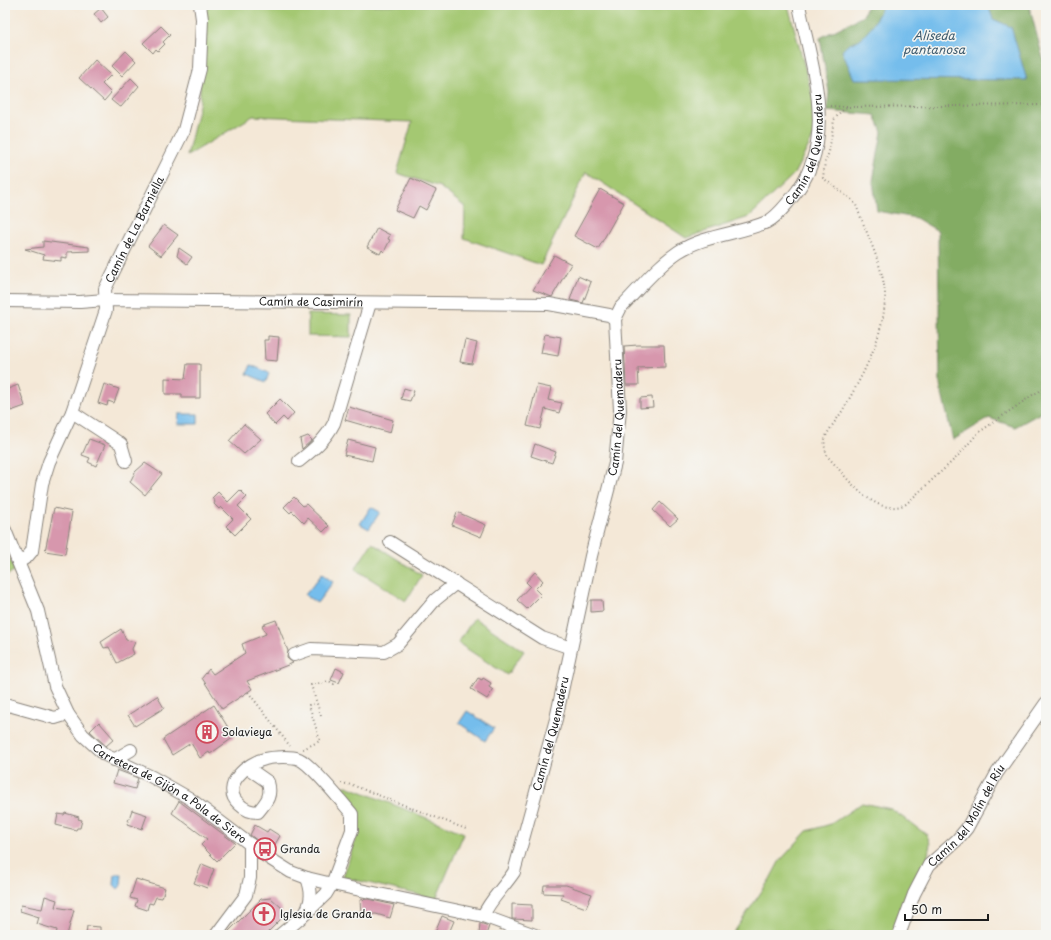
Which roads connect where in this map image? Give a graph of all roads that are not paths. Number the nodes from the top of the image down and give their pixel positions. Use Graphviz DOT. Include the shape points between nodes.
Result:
graph roads {
  1 [pos="200,5"];
  2 [pos="799,5"];
  3 [pos="105,300"];
  4 [pos="5,302"];
  5 [pos="370,303"];
  6 [pos="615,319"];
  7 [pos="72,412"];
  8 [pos="126,461"];
  9 [pos="299,461"];
  10 [pos="5,530"];
  11 [pos="390,542"];
  12 [pos="19,562"];
  13 [pos="456,583"];
  14 [pos="571,648"];
  15 [pos="294,656"];
  16 [pos="1046,703"];
  17 [pos="5,704"];
  18 [pos="68,714"];
  19 [pos="131,750"];
  20 [pos="114,760"];
  21 [pos="248,768"];
  22 [pos="250,844"];
  23 [pos="264,855"];
  24 [pos="251,860"];
  25 [pos="307,878"];
  26 [pos="332,884"];
  27 [pos="303,916"];
  28 [pos="483,916"];
  29 [pos="216,935"];
  30 [pos="280,935"];
  31 [pos="535,935"];
  32 [pos="899,935"];
  1 -- 3 [label="street, Camín de La Barniella" via="200,69 184,130 105,289"];
  2 -- 6 [label="street, Camín del Quemaderu" via="820,105 817,147 810,170 795,194 777,215 768,221 678,252 621,307"];
  3 -- 4 [label="street, Camín de Casimirín"];
  3 -- 5 [label="street, Camín de Casimirín"];
  3 -- 7 [label="street, Camín de La Barniella" via="106,310"];
  5 -- 6 [label="street, Camín de Casimirín" via="549,304 609,315"];
  5 -- 9 [label="street" via="334,423 316,448"];
  6 -- 14 [label="street, Camín del Quemaderu" via="620,391 615,463"];
  7 -- 8 [label="street" via="121,444"];
  7 -- 12 [label="street, Camín de La Barniella" via="42,484 32,551"];
  10 -- 12 [label="street, Carretera de Gijón a Pola de Siero"];
  11 -- 13 [label="street"];
  12 -- 18 [label="street, Carretera de Gijón a Pola de Siero" via="38,611 55,686"];
  13 -- 14 [label="street" via="542,638"];
  13 -- 15 [label="street" via="435,600 398,644 384,652 311,649"];
  14 -- 28 [label="street, Camín del Quemaderu" via="556,719 514,872 501,892 486,908"];
  16 -- 32 [label="street, Camín del Molín del Ríu" via="997,773 967,828 929,865 914,894"];
  17 -- 18 [label="street" via="55,718"];
  18 -- 20 [label="street, Carretera de Gijón a Pola de Siero" via="83,735"];
  19 -- 20 [label="street"];
  20 -- 22 [label="street, Carretera de Gijón a Pola de Siero" via="152,777 189,798"];
  21 -- 26 [label="street" via="264,759 298,757 352,814 352,830"];
  22 -- 23 [label="street, Carretera de Gijón a Pola de Siero"];
  22 -- 24 [label="street"];
  23 -- 24 [label="street"];
  23 -- 25 [label="street, Carretera de Gijón a Pola de Siero" via="291,872"];
  24 -- 29 [label="street" via="246,895"];
  25 -- 26 [label="street, Carretera de Gijón a Pola de Siero"];
  25 -- 27 [label="street" via="311,888 310,904"];
  26 -- 27 [label="street" via="326,894"];
  26 -- 28 [label="street, Carretera de Gijón a Pola de Siero"];
  27 -- 30 [label="street"];
  28 -- 31 [label="street, Carretera de Gijón a Pola de Siero"];
}
